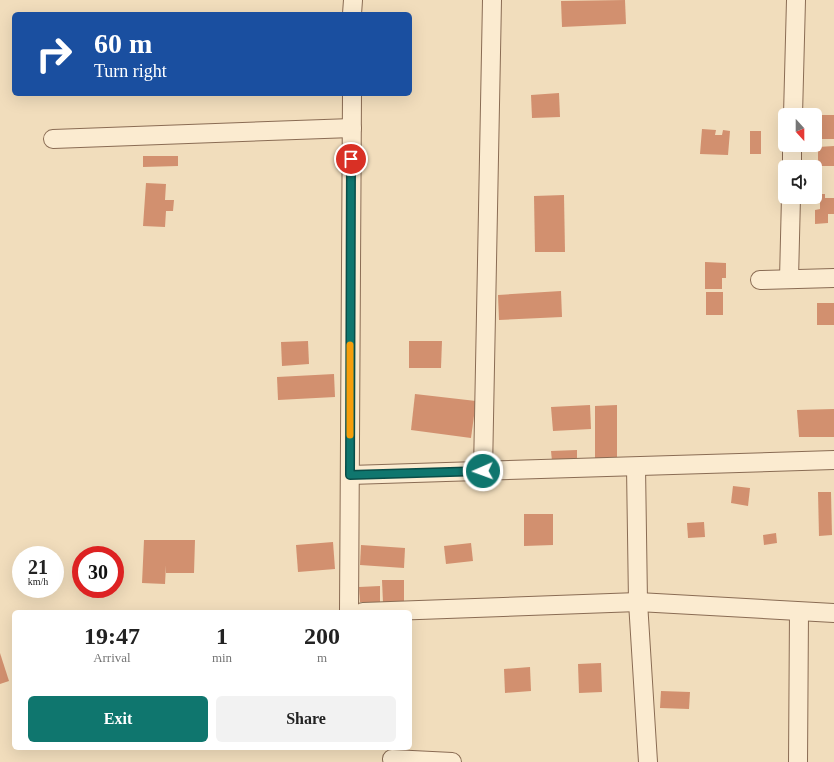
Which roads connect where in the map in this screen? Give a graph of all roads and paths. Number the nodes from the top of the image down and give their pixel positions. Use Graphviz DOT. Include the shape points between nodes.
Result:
graph roads {
  1 [pos="353,0"];
  2 [pos="492,0"];
  3 [pos="796,0"];
  4 [pos="352,12"];
  5 [pos="352,96"];
  6 [pos="793,108"];
  7 [pos="352,128"];
  8 [pos="53,139"];
  9 [pos="791,204"];
  10 [pos="834,278"];
  11 [pos="789,279"];
  12 [pos="760,280"];
  13 [pos="834,460"];
  14 [pos="636,467"];
  15 [pos="483,471"];
  16 [pos="350,475"];
  17 [pos="638,602"];
  18 [pos="349,610"];
  19 [pos="412,610"];
  20 [pos="800,612"];
  21 [pos="834,613"];
  22 [pos="392,759"];
  23 [pos="452,762"];
  24 [pos="648,762"];
  25 [pos="798,762"];
  1 -- 4 [label="street"];
  2 -- 15 [label="street"];
  3 -- 6 [label="street"];
  5 -- 7 [label="street"];
  7 -- 8 [label="street"];
  7 -- 16 [label="street"];
  9 -- 11 [label="street"];
  10 -- 11 [label="street"];
  11 -- 12 [label="street"];
  13 -- 14 [label="street"];
  14 -- 15 [label="street"];
  14 -- 17 [label="street"];
  15 -- 16 [label="street"];
  16 -- 18 [label="street"];
  17 -- 19 [label="street"];
  17 -- 20 [label="street"];
  17 -- 24 [label="street"];
  20 -- 21 [label="street"];
  20 -- 25 [label="street"];
  22 -- 23 [label="street"];
}
